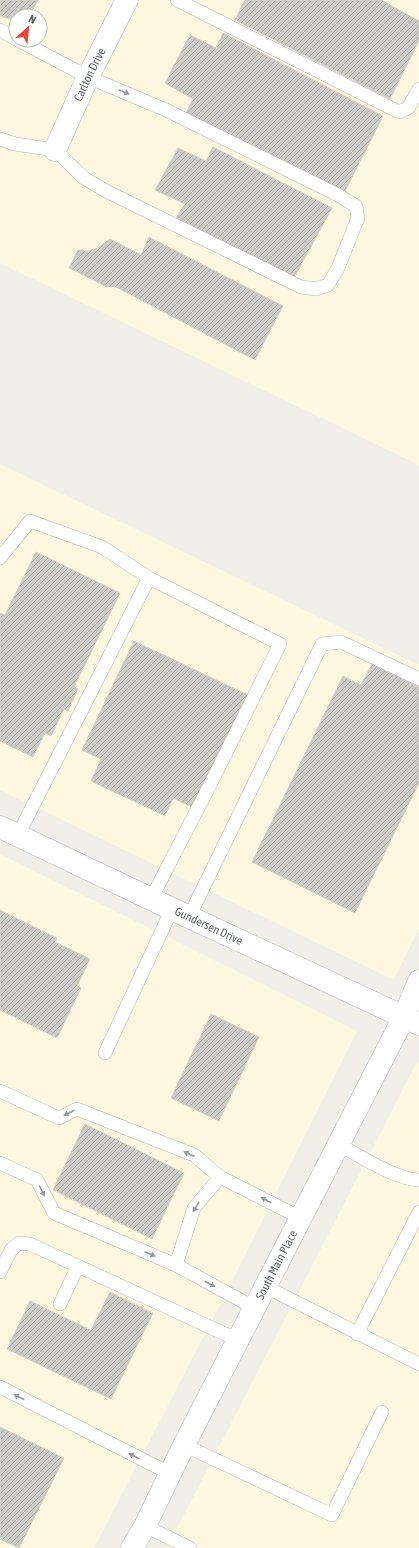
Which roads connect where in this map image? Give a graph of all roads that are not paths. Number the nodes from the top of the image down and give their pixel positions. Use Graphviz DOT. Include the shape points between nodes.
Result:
graph roads {
  1 [pos="127,0"];
  2 [pos="177,0"];
  3 [pos="34,48"];
  4 [pos="88,77"];
  5 [pos="419,89"];
  6 [pos="0,139"];
  7 [pos="55,150"];
  8 [pos="0,558"];
  9 [pos="149,578"];
  10 [pos="419,679"];
  11 [pos="9,831"];
  12 [pos="151,899"];
  13 [pos="181,913"];
  14 [pos="419,981"];
  15 [pos="411,1020"];
  16 [pos="105,1054"];
  17 [pos="0,1091"];
  18 [pos="338,1144"];
  19 [pos="0,1163"];
  20 [pos="220,1177"];
  21 [pos="419,1180"];
  22 [pos="419,1212"];
  23 [pos="301,1218"];
  24 [pos="176,1265"];
  25 [pos="78,1266"];
  26 [pos="0,1272"];
  27 [pos="266,1287"];
  28 [pos="60,1304"];
  29 [pos="255,1308"];
  30 [pos="357,1334"];
  31 [pos="238,1340"];
  32 [pos="419,1364"];
  33 [pos="0,1387"];
  34 [pos="382,1412"];
  35 [pos="184,1445"];
  36 [pos="169,1473"];
  37 [pos="145,1526"];
  38 [pos="132,1548"];
  39 [pos="190,1548"];
  1 -- 4 [label="street, Carlton Drive"];
  2 -- 5 [label="lane" via="399,112 408,108"];
  3 -- 4 [label="lane"];
  4 -- 7 [label="street, Carlton Drive"];
  4 -- 7 [label="lane, one-way" via="166,110 356,206 358,218 338,268 328,285 316,290 301,287 106,191 84,178"];
  6 -- 7 [label="lane"];
  8 -- 9 [label="lane" via="30,521 102,547"];
  9 -- 11 [label="lane"];
  9 -- 12 [label="lane" via="280,644"];
  10 -- 13 [label="lane" via="341,642 322,644"];
  11 -- 12 [label="street, Gundersen Drive"];
  12 -- 13 [label="street, Gundersen Drive"];
  13 -- 15 [label="street, Gundersen Drive"];
  13 -- 16 [label="lane"];
  14 -- 15 [label="street, South Main Place"];
  15 -- 18 [label="street, South Main Place"];
  20 -- 17 [label="lane, one-way" via="194,1155 76,1109 59,1118"];
  18 -- 21 [label="lane" via="394,1173"];
  18 -- 23 [label="street, South Main Place"];
  19 -- 24 [label="lane, one-way" via="37,1180 54,1213"];
  23 -- 20 [label="lane, one-way"];
  20 -- 24 [label="lane, one-way" via="194,1208"];
  22 -- 30 [label="lane"];
  23 -- 27 [label="street, South Main Place"];
  24 -- 29 [label="lane, one-way"];
  25 -- 26 [label="lane" via="30,1244 19,1243 11,1250"];
  25 -- 28 [label="lane"];
  25 -- 31 [label="lane"];
  27 -- 29 [label="street, South Main Place"];
  27 -- 30 [label="lane"];
  29 -- 31 [label="street, South Main Place"];
  30 -- 32 [label="lane"];
  31 -- 35 [label="street, South Main Place"];
  36 -- 33 [label="lane, one-way"];
  34 -- 35 [label="lane" via="332,1515"];
  35 -- 36 [label="street, South Main Place"];
  36 -- 37 [label="street, South Main Place"];
  37 -- 38 [label="street, South Main Place"];
  37 -- 39 [label="lane"];
}
